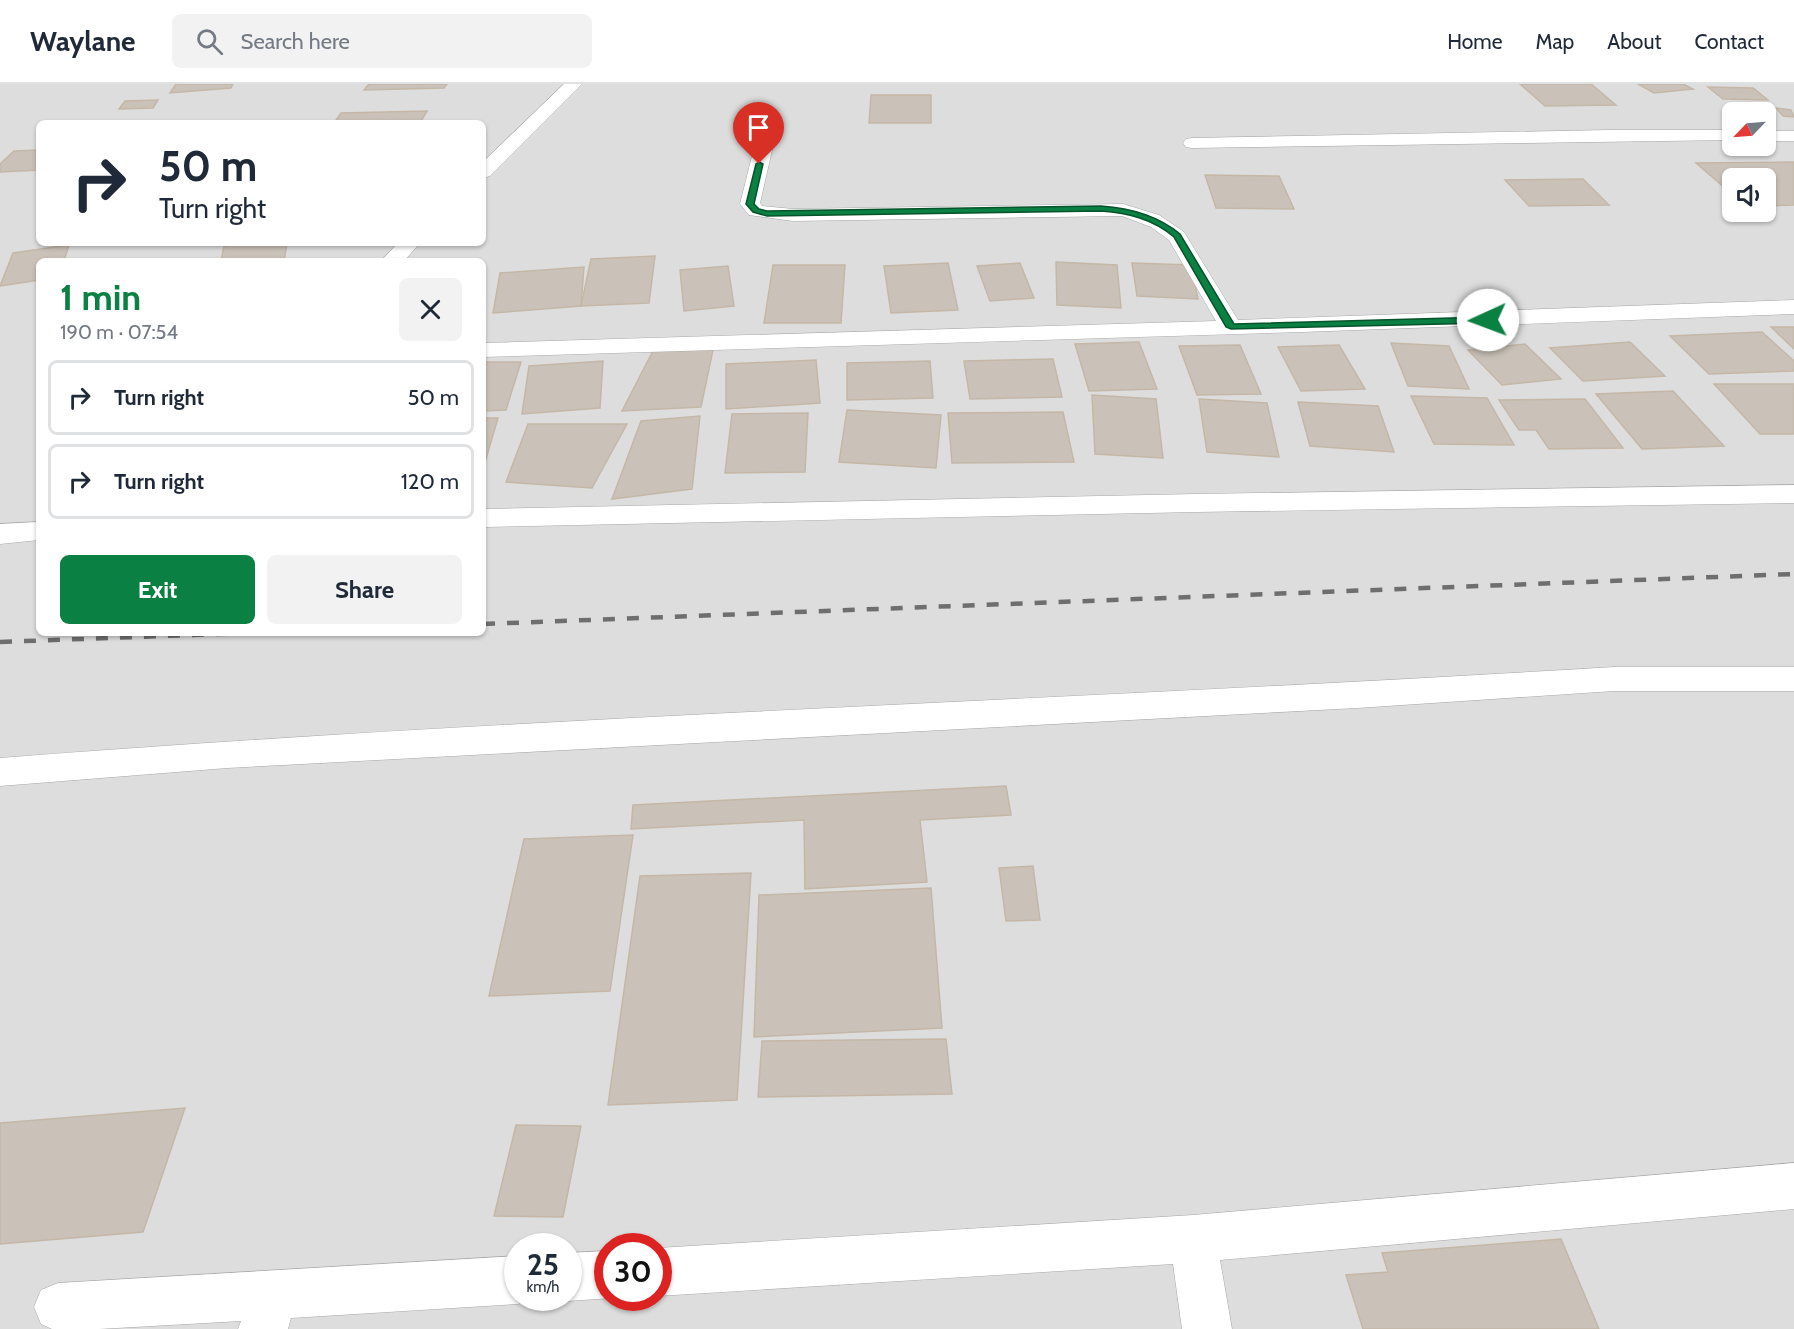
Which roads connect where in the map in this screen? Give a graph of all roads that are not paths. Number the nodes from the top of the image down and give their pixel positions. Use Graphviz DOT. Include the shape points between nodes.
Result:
graph roads {
  1 [pos="574,84"];
  2 [pos="769,124"];
  3 [pos="1722,135"];
  4 [pos="1776,136"];
  5 [pos="1794,136"];
  6 [pos="1192,143"];
  7 [pos="486,169"];
  8 [pos="407,246"];
  9 [pos="395,258"];
  10 [pos="1794,307"];
  11 [pos="1231,327"];
  12 [pos="486,350"];
  13 [pos="1794,494"];
  14 [pos="486,519"];
  15 [pos="36,531"];
  16 [pos="0,534"];
  17 [pos="1794,679"];
  18 [pos="0,772"];
  19 [pos="1794,1186"];
  20 [pos="1193,1239"];
  21 [pos="672,1271"];
  22 [pos="504,1282"];
  23 [pos="58,1307"];
  24 [pos="268,1312"];
  25 [pos="1207,1329"];
  1 -- 7 [label="street"];
  2 -- 11 [label="street" via="750,204 756,211 793,215 1123,210 1144,216 1177,236"];
  3 -- 6 [label="street"];
  4 -- 5 [label="street"];
  8 -- 9 [label="street"];
  10 -- 11 [label="street"];
  11 -- 12 [label="street"];
  13 -- 14 [label="street"];
  15 -- 16 [label="street"];
  17 -- 18 [label="street" via="1614,679 227,754"];
  19 -- 20 [label="street"];
  20 -- 21 [label="street"];
  20 -- 25 [label="street"];
  22 -- 24 [label="street"];
  23 -- 24 [label="street"];
}
